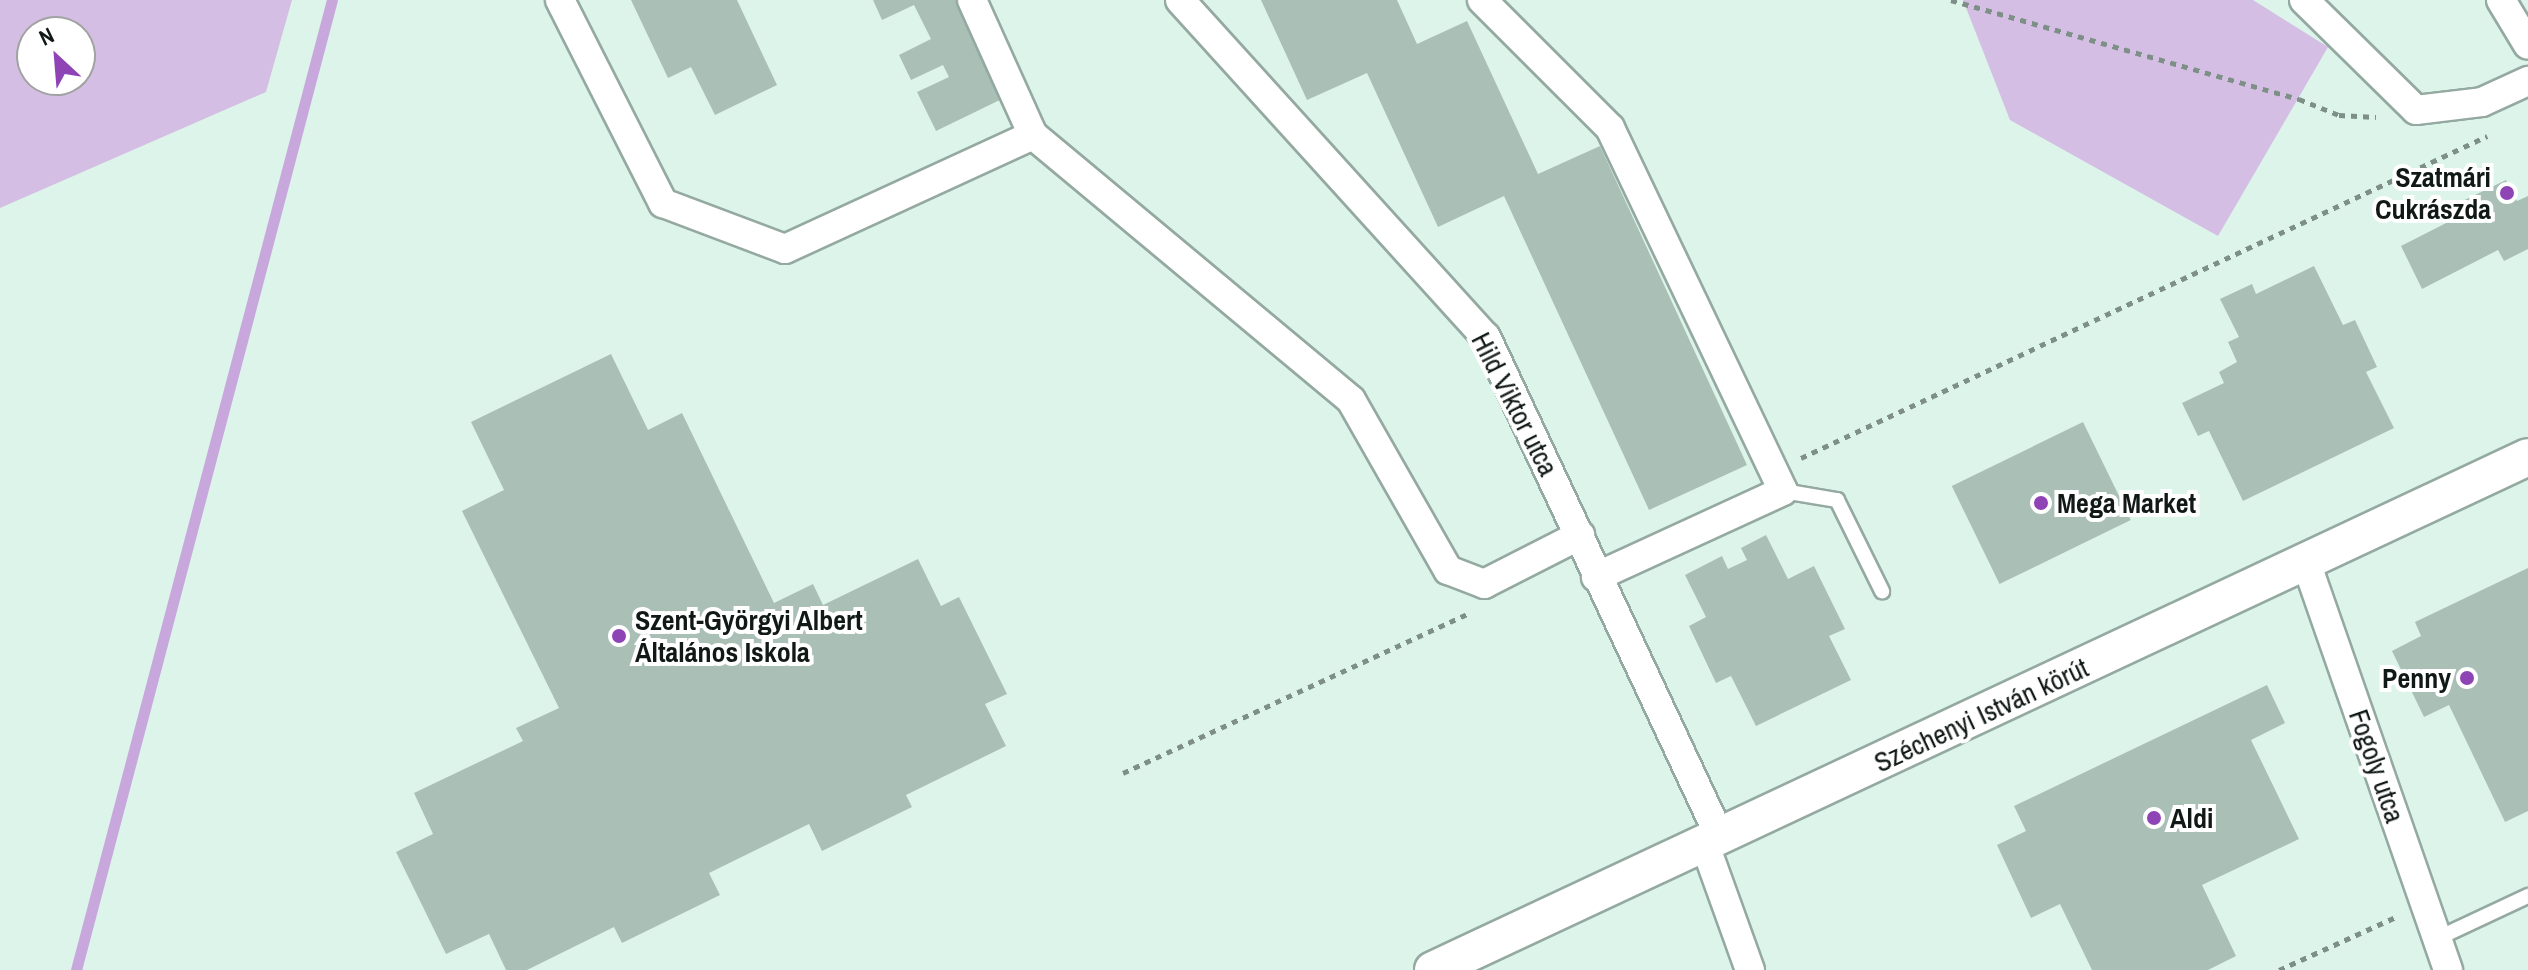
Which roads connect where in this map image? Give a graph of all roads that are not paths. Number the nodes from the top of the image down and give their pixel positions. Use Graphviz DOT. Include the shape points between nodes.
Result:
graph roads {
  1 [pos="560,0"];
  2 [pos="972,0"];
  3 [pos="1180,0"];
  4 [pos="1482,0"];
  5 [pos="2304,0"];
  6 [pos="2501,0"];
  7 [pos="2528,45"];
  8 [pos="2528,81"];
  9 [pos="1033,135"];
  10 [pos="2528,457"];
  11 [pos="1778,481"];
  12 [pos="1580,535"];
  13 [pos="2306,562"];
  14 [pos="1596,577"];
  15 [pos="1882,591"];
  16 [pos="1713,841"];
  17 [pos="2528,896"];
  18 [pos="2436,939"];
  19 [pos="1433,970"];
  20 [pos="1750,970"];
  21 [pos="2448,970"];
  1 -- 9 [label="street" via="663,203 785,249"];
  2 -- 9 [label="street"];
  3 -- 12 [label="street, Hild Viktor utca" via="1486,337"];
  4 -- 11 [label="street" via="1610,128"];
  5 -- 8 [label="street" via="2416,110 2482,102"];
  6 -- 7 [label="street"];
  9 -- 12 [label="street" via="1351,400 1448,570 1484,584"];
  10 -- 13 [label="street, Széchenyi István körút"];
  11 -- 14 [label="street"];
  11 -- 15 [label="lane" via="1837,500"];
  12 -- 14 [label="street, Hild Viktor utca"];
  13 -- 16 [label="street, Széchenyi István körút"];
  13 -- 18 [label="street, Fogoly utca"];
  14 -- 16 [label="street, Hild Viktor utca"];
  16 -- 19 [label="street, Széchenyi István körút"];
  16 -- 20 [label="street, Hild Viktor utca"];
  17 -- 18 [label="lane"];
  18 -- 21 [label="street, Fogoly utca"];
}
